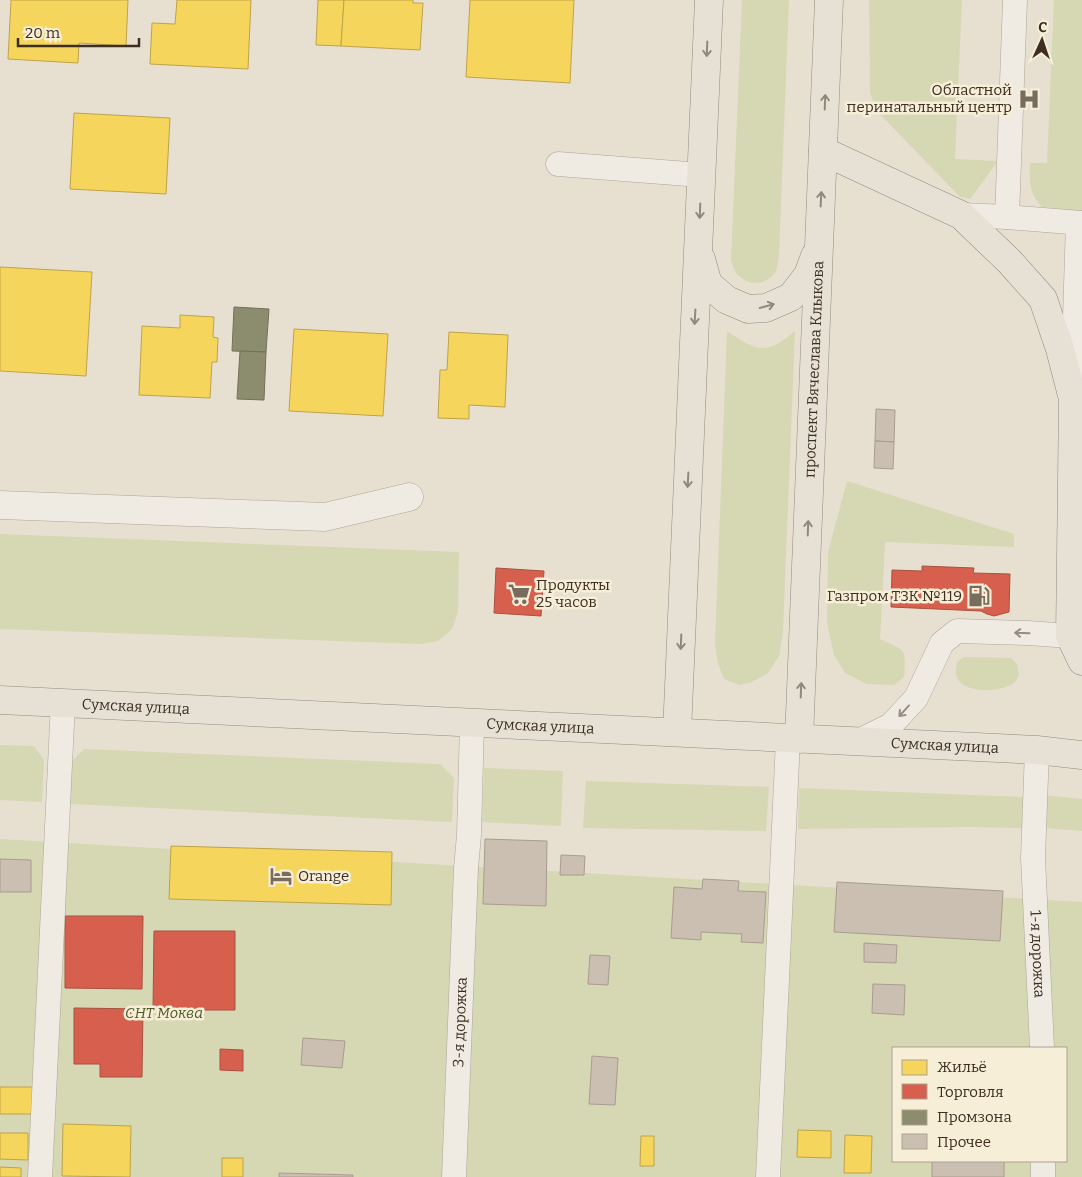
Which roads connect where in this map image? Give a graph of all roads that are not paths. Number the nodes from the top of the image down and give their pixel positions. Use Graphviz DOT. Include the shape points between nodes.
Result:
graph roads {
  1 [pos="709,0"];
  2 [pos="829,0"];
  3 [pos="1015,0"];
  4 [pos="823,151"];
  5 [pos="558,164"];
  6 [pos="702,176"];
  7 [pos="961,215"];
  8 [pos="1007,216"];
  9 [pos="1080,223"];
  10 [pos="818,247"];
  11 [pos="698,251"];
  12 [pos="1073,400"];
  13 [pos="409,498"];
  14 [pos="0,505"];
  15 [pos="1070,636"];
  16 [pos="1082,661"];
  17 [pos="0,700"];
  18 [pos="63,703"];
  19 [pos="472,724"];
  20 [pos="677,732"];
  21 [pos="794,739"];
  22 [pos="859,741"];
  23 [pos="1037,750"];
  24 [pos="1082,755"];
  25 [pos="1042,1047"];
  26 [pos="1043,1162"];
  27 [pos="40,1177"];
  28 [pos="454,1177"];
  29 [pos="768,1177"];
  30 [pos="1043,1177"];
  1 -- 6 [label="main road, one-way"];
  4 -- 2 [label="main road, проспект Вячеслава Клыкова, one-way"];
  3 -- 8 [label="lane"];
  4 -- 7 [label="main road"];
  10 -- 4 [label="main road, проспект Вячеслава Клыкова, one-way"];
  5 -- 6 [label="lane"];
  6 -- 11 [label="main road, one-way"];
  7 -- 8 [label="lane"];
  7 -- 12 [label="main road" via="1043,299"];
  8 -- 9 [label="lane"];
  9 -- 12 [label="lane"];
  11 -- 10 [label="main road, one-way" via="708,284 727,300 748,309 766,308 791,297 808,274"];
  21 -- 10 [label="main road, проспект Вячеслава Клыкова, one-way"];
  11 -- 20 [label="main road, one-way"];
  12 -- 15 [label="main road"];
  13 -- 14 [label="street" via="326,517"];
  15 -- 16 [label="main road"];
  15 -- 22 [label="lane, one-way" via="957,631 942,643 916,698 891,725"];
  17 -- 18 [label="main road, Сумская улица"];
  18 -- 19 [label="main road, Сумская улица"];
  18 -- 27 [label="lane"];
  19 -- 20 [label="main road, Сумская улица"];
  19 -- 28 [label="lane, 3-я дорожка"];
  20 -- 21 [label="main road, Сумская улица"];
  21 -- 22 [label="main road, Сумская улица"];
  21 -- 29 [label="lane"];
  22 -- 23 [label="main road, Сумская улица"];
  23 -- 24 [label="main road, Сумская улица"];
  23 -- 25 [label="lane, 1-я дорожка" via="1034,858"];
  26 -- 30 [label="lane"];
}
